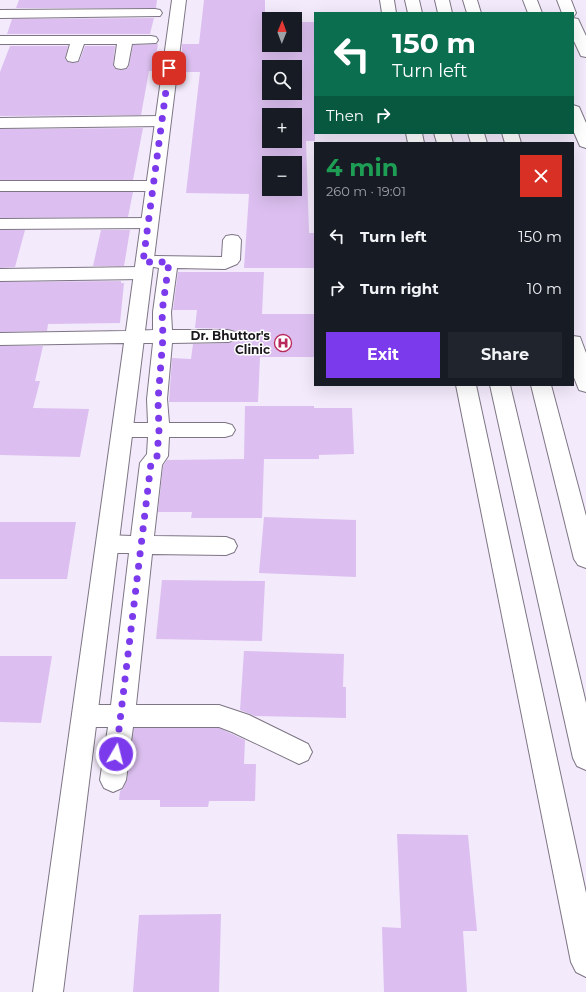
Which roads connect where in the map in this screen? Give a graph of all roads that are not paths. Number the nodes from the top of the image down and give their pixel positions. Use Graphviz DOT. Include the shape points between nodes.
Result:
graph roads {
  1 [pos="9,0"];
  2 [pos="178,0"];
  3 [pos="387,0"];
  4 [pos="412,0"];
  5 [pos="442,0"];
  6 [pos="470,0"];
  7 [pos="530,0"];
  8 [pos="564,0"];
  9 [pos="87,7"];
  10 [pos="124,7"];
  11 [pos="389,12"];
  12 [pos="415,12"];
  13 [pos="446,12"];
  14 [pos="474,12"];
  15 [pos="535,12"];
  16 [pos="569,12"];
  17 [pos="155,13"];
  18 [pos="1,17"];
  19 [pos="574,24"];
  20 [pos="0,40"];
  21 [pos="78,40"];
  22 [pos="125,40"];
  23 [pos="151,40"];
  24 [pos="586,53"];
  25 [pos="73,58"];
  26 [pos="121,65"];
  27 [pos="574,113"];
  28 [pos="162,121"];
  29 [pos="0,123"];
  30 [pos="586,143"];
  31 [pos="0,186"];
  32 [pos="154,186"];
  33 [pos="149,223"];
  34 [pos="0,224"];
  35 [pos="232,240"];
  36 [pos="169,262"];
  37 [pos="142,267"];
  38 [pos="0,274"];
  39 [pos="228,336"];
  40 [pos="134,337"];
  41 [pos="163,337"];
  42 [pos="0,339"];
  43 [pos="574,345"];
  44 [pos="586,385"];
  45 [pos="466,386"];
  46 [pos="500,386"];
  47 [pos="541,386"];
  48 [pos="122,430"];
  49 [pos="159,430"];
  50 [pos="225,430"];
  51 [pos="107,544"];
  52 [pos="142,544"];
  53 [pos="226,546"];
  54 [pos="586,560"];
  55 [pos="85,716"];
  56 [pos="122,716"];
  57 [pos="299,752"];
  58 [pos="586,758"];
  59 [pos="113,780"];
  60 [pos="586,962"];
  61 [pos="48,992"];
  1 -- 18 [label="main road"];
  2 -- 28 [label="main road"];
  3 -- 11 [label="main road"];
  4 -- 12 [label="main road"];
  5 -- 13 [label="main road"];
  6 -- 14 [label="main road"];
  7 -- 15 [label="main road"];
  8 -- 16 [label="main road"];
  9 -- 10 [label="main road"];
  9 -- 18 [label="main road"];
  10 -- 17 [label="main road"];
  19 -- 24 [label="main road"];
  20 -- 21 [label="main road"];
  21 -- 22 [label="main road"];
  21 -- 25 [label="main road"];
  22 -- 23 [label="main road"];
  22 -- 26 [label="main road"];
  27 -- 30 [label="main road"];
  28 -- 29 [label="main road"];
  28 -- 32 [label="main road"];
  31 -- 32 [label="main road"];
  32 -- 33 [label="main road"];
  33 -- 34 [label="main road"];
  33 -- 37 [label="main road"];
  35 -- 36 [label="main road" via="231,260 225,263"];
  36 -- 37 [label="main road"];
  36 -- 41 [label="main road" via="162,312"];
  37 -- 38 [label="main road"];
  37 -- 40 [label="main road"];
  39 -- 41 [label="main road"];
  40 -- 41 [label="main road"];
  40 -- 42 [label="main road"];
  40 -- 48 [label="main road"];
  41 -- 49 [label="main road" via="158,400"];
  43 -- 44 [label="main road"];
  45 -- 60 [label="main road"];
  46 -- 58 [label="main road"];
  47 -- 54 [label="main road"];
  48 -- 49 [label="main road"];
  48 -- 51 [label="main road"];
  49 -- 50 [label="main road"];
  49 -- 52 [label="main road" via="157,456 151,463"];
  51 -- 52 [label="main road"];
  51 -- 55 [label="main road"];
  52 -- 53 [label="main road"];
  52 -- 56 [label="main road"];
  55 -- 56 [label="main road"];
  55 -- 61 [label="main road"];
  56 -- 57 [label="main road" via="219,716 240,723"];
  56 -- 59 [label="main road"];
}
